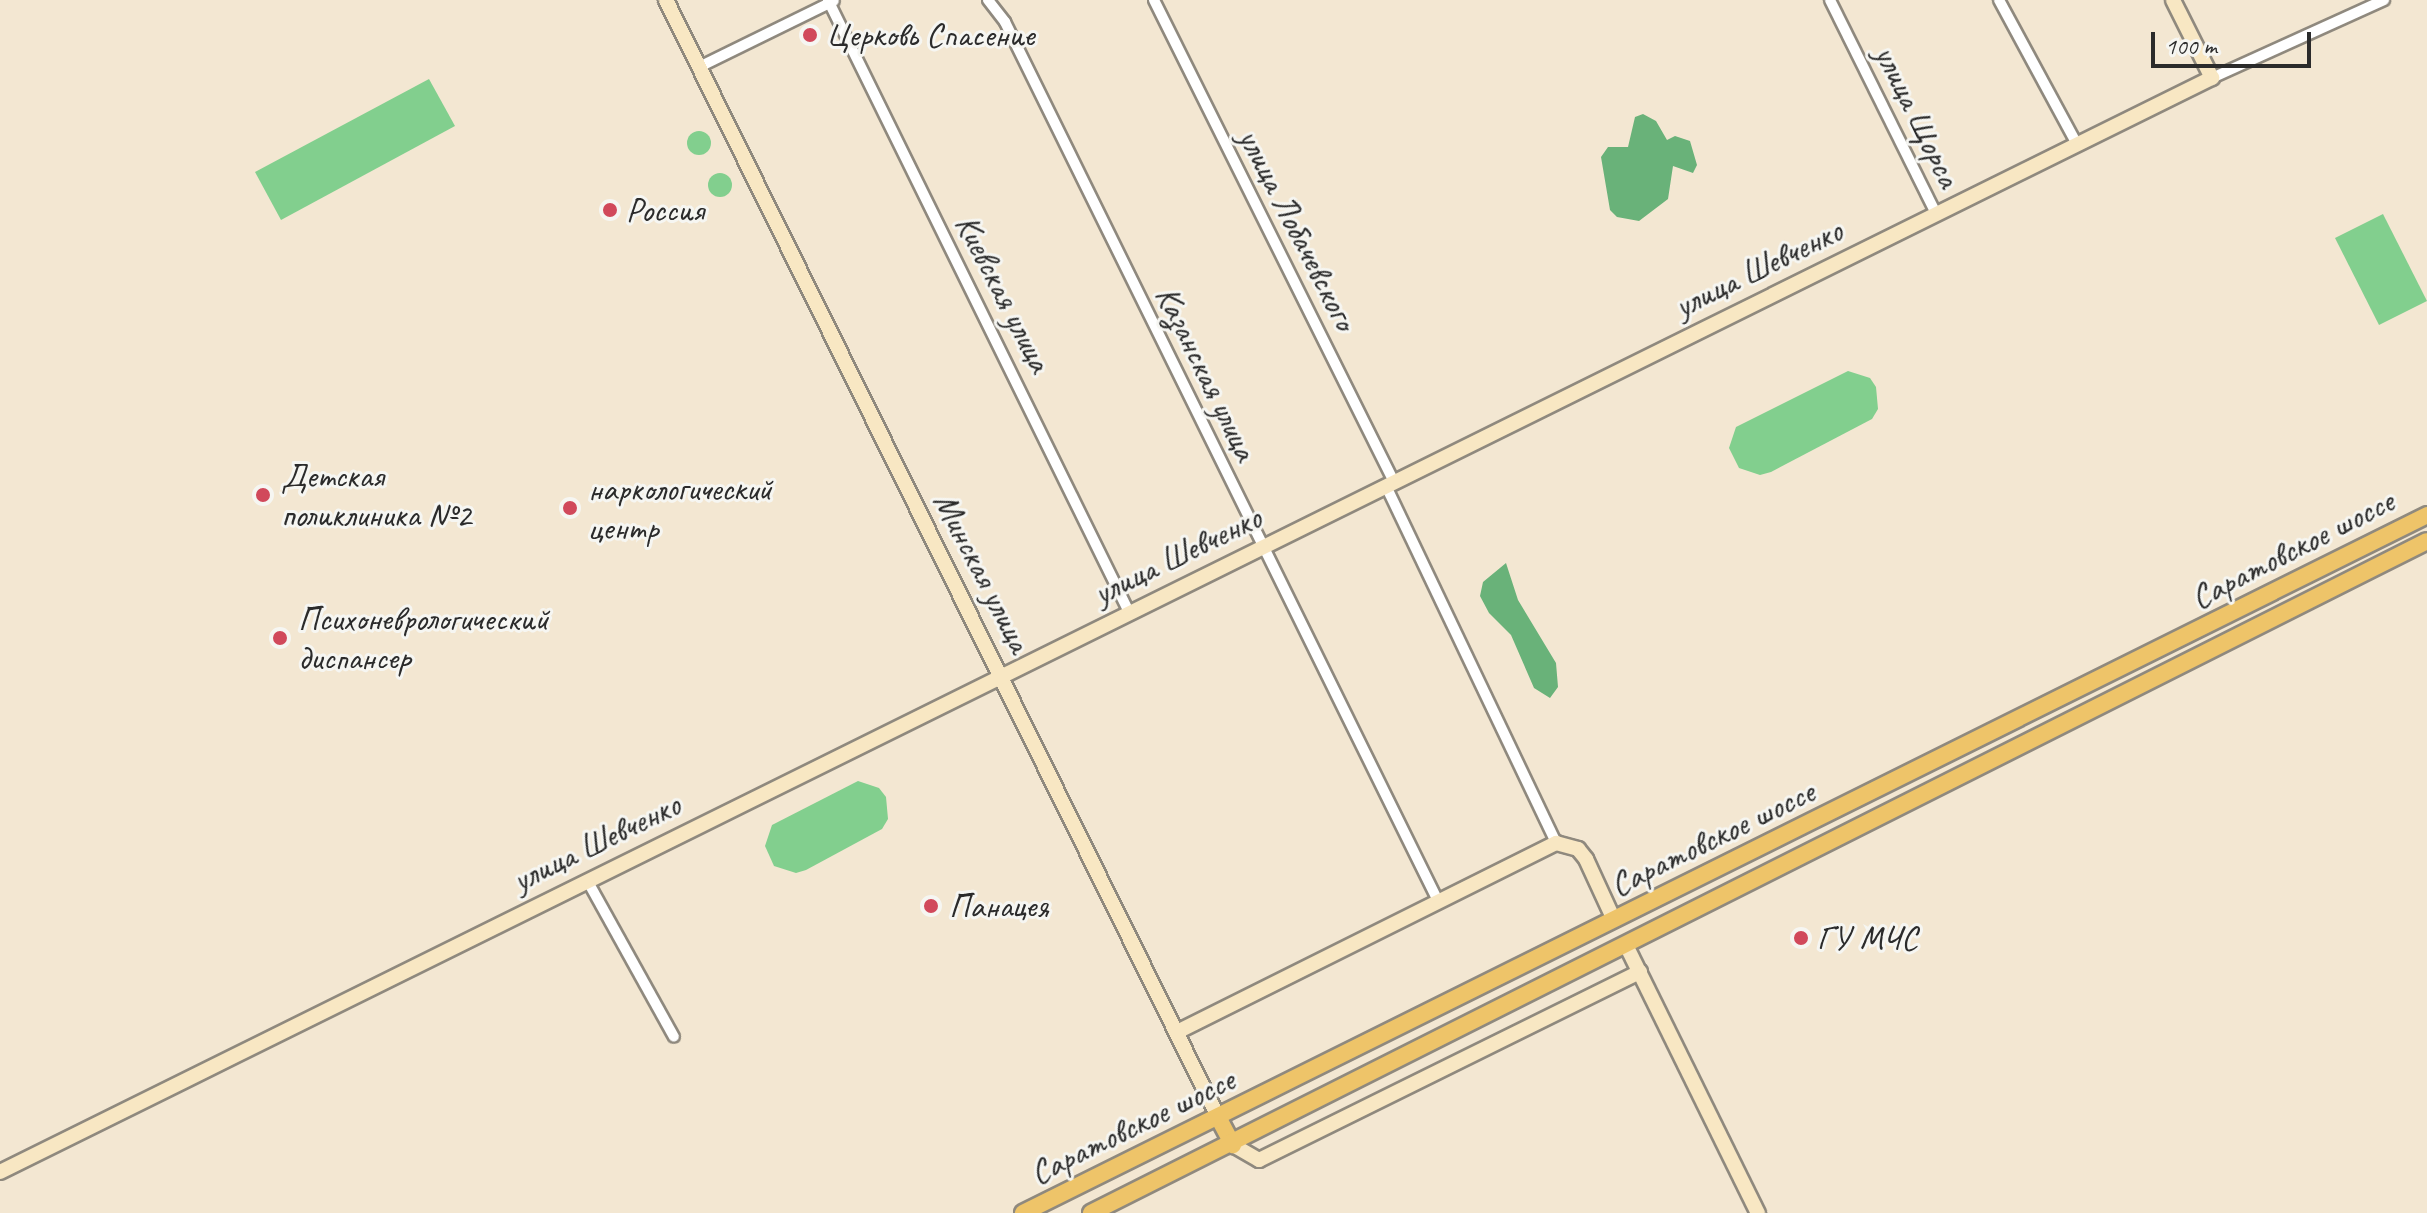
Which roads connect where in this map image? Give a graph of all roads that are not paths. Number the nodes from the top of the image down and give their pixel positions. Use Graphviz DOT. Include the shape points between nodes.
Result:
graph roads {
  1 [pos="666,0"];
  2 [pos="988,0"];
  3 [pos="1154,0"];
  4 [pos="1830,0"];
  5 [pos="1999,0"];
  6 [pos="2173,0"];
  7 [pos="2384,0"];
  8 [pos="831,1"];
  9 [pos="699,67"];
  10 [pos="2212,78"];
  11 [pos="2077,144"];
  12 [pos="1936,214"];
  13 [pos="1390,484"];
  14 [pos="2427,515"];
  15 [pos="2427,541"];
  16 [pos="1262,547"];
  17 [pos="1129,612"];
  18 [pos="1001,674"];
  19 [pos="1556,843"];
  20 [pos="587,880"];
  21 [pos="1438,901"];
  22 [pos="1614,920"];
  23 [pos="1626,945"];
  24 [pos="1640,972"];
  25 [pos="1177,1032"];
  26 [pos="674,1037"];
  27 [pos="1218,1117"];
  28 [pos="1233,1145"];
  29 [pos="0,1172"];
  30 [pos="1023,1213"];
  31 [pos="1091,1213"];
  32 [pos="1758,1213"];
  1 -- 9 [label="street, Минская улица"];
  2 -- 16 [label="street, Казанская улица" via="1005,22"];
  3 -- 13 [label="street, улица Лобачевского"];
  4 -- 12 [label="street, улица Щорса"];
  5 -- 11 [label="street"];
  6 -- 10 [label="street"];
  7 -- 10 [label="street, улица Шевченко"];
  8 -- 9 [label="street"];
  8 -- 17 [label="street, Киевская улица"];
  9 -- 18 [label="street, Минская улица"];
  10 -- 11 [label="street, улица Шевченко"];
  11 -- 12 [label="street, улица Шевченко"];
  12 -- 13 [label="street, улица Шевченко"];
  13 -- 16 [label="street, улица Шевченко"];
  13 -- 19 [label="street, улица Лобачевского"];
  14 -- 22 [label="main road, Саратовское шоссе"];
  15 -- 23 [label="main road, Саратовское шоссе"];
  16 -- 17 [label="street, улица Шевченко"];
  16 -- 21 [label="street, Казанская улица"];
  17 -- 18 [label="street, улица Шевченко"];
  18 -- 20 [label="street, улица Шевченко"];
  18 -- 25 [label="street, Минская улица"];
  19 -- 21 [label="street"];
  19 -- 22 [label="street" via="1578,849 1586,859"];
  20 -- 26 [label="street"];
  20 -- 29 [label="street, улица Шевченко"];
  21 -- 25 [label="street"];
  22 -- 23 [label="main road"];
  22 -- 27 [label="main road, Саратовское шоссе"];
  23 -- 24 [label="street"];
  23 -- 28 [label="main road, Саратовское шоссе"];
  24 -- 28 [label="street" via="1259,1160"];
  24 -- 32 [label="street"];
  25 -- 27 [label="street, Минская улица"];
  27 -- 28 [label="main road, Минская улица"];
  27 -- 30 [label="main road, Саратовское шоссе"];
  28 -- 31 [label="main road, Саратовское шоссе"];
}
